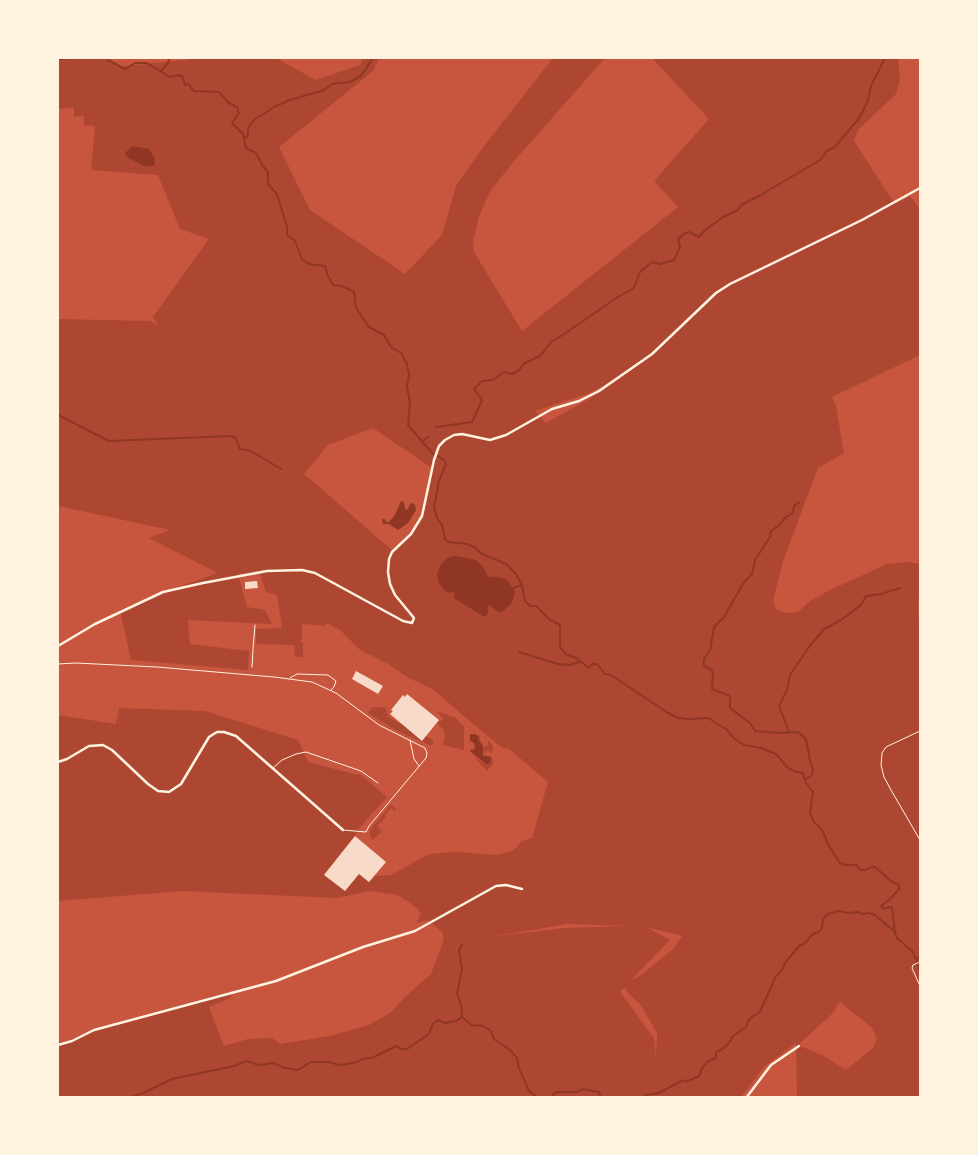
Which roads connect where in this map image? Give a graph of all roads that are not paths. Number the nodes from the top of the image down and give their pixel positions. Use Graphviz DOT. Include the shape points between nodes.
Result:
graph roads {
  1 [pos="920,188"];
  2 [pos="58,646"];
  3 [pos="58,664"];
  4 [pos="289,678"];
  5 [pos="330,690"];
  6 [pos="410,740"];
  7 [pos="58,762"];
  8 [pos="420,766"];
  9 [pos="272,768"];
  10 [pos="378,783"];
  11 [pos="343,830"];
  12 [pos="522,889"];
  13 [pos="58,1045"];
  14 [pos="799,1046"];
  15 [pos="746,1098"];
  1 -- 2 [label="street" via="723,288 652,354 599,391 552,409 506,435 490,440 462,434 445,440 439,446 422,516 416,528 389,559 390,584 414,618 412,623 314,573 267,571 164,592 95,624"];
  3 -- 4 [label="lane" via="150,666"];
  4 -- 5 [label="lane" via="312,682"];
  4 -- 5 [label="lane" via="297,674 328,675 336,681"];
  5 -- 6 [label="lane" via="370,719"];
  6 -- 8 [label="lane" via="414,759"];
  6 -- 8 [label="lane" via="427,750"];
  7 -- 9 [label="street" via="89,746 103,745 148,784 158,791 169,792 181,784 209,737 224,732 236,736"];
  8 -- 11 [label="lane" via="366,832"];
  9 -- 10 [label="lane" via="282,760 306,752 361,771"];
  9 -- 11 [label="street"];
  12 -- 13 [label="street" via="496,886 415,931 354,950 268,984 94,1030"];
  14 -- 15 [label="street" via="771,1065"];
}
